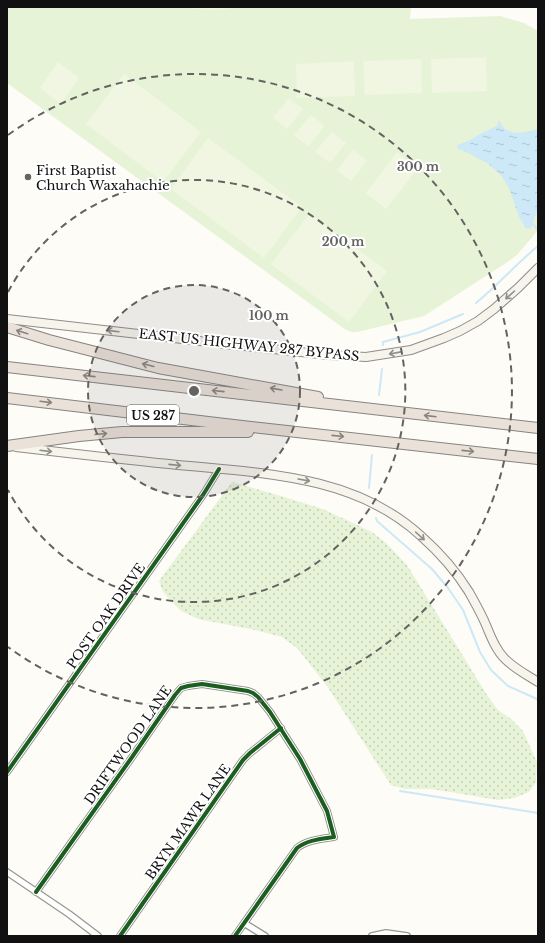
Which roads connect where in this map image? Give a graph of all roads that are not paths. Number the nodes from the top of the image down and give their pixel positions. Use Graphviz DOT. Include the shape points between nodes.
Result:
graph roads {
  1 [pos="538,268"];
  2 [pos="7,319"];
  3 [pos="7,327"];
  4 [pos="7,367"];
  5 [pos="7,398"];
  6 [pos="340,406"];
  7 [pos="538,428"];
  8 [pos="300,432"];
  9 [pos="7,446"];
  10 [pos="538,459"];
  11 [pos="219,469"];
  12 [pos="538,682"];
  13 [pos="281,728"];
  14 [pos="7,772"];
  15 [pos="7,872"];
  16 [pos="36,892"];
  17 [pos="244,923"];
  18 [pos="385,935"];
  19 [pos="98,936"];
  20 [pos="120,936"];
  21 [pos="234,936"];
  22 [pos="265,936"];
  23 [pos="372,936"];
  24 [pos="407,936"];
  1 -- 2 [label="main road, EAST US HIGHWAY 287 BYPASS, one-way" via="494,309 460,331 411,350 366,357"];
  6 -- 3 [label="highway, one-way" via="322,397 158,368"];
  6 -- 4 [label="highway, US 287, one-way"];
  5 -- 8 [label="highway, US 287, one-way"];
  7 -- 6 [label="highway, US 287, one-way"];
  9 -- 8 [label="highway, one-way" via="122,432"];
  8 -- 10 [label="highway, US 287, one-way"];
  9 -- 11 [label="main road, one-way"];
  11 -- 12 [label="main road, one-way" via="260,473 338,489 366,500 405,523 435,550 462,581 479,610 496,648 505,659"];
  11 -- 14 [label="street, POST OAK DRIVE" via="203,496"];
  13 -- 16 [label="street, DRIFTWOOD LANE" via="265,705 248,690 202,684 181,688"];
  13 -- 17 [label="street, DRIFTWOOD LANE" via="327,811 334,837 311,841 297,848"];
  13 -- 20 [label="street, BRYN MAWR LANE" via="243,760"];
  15 -- 16 [label="street"];
  16 -- 19 [label="street"];
  17 -- 21 [label="street"];
  17 -- 22 [label="street"];
  18 -- 23 [label="street"];
  18 -- 24 [label="street"];
}
